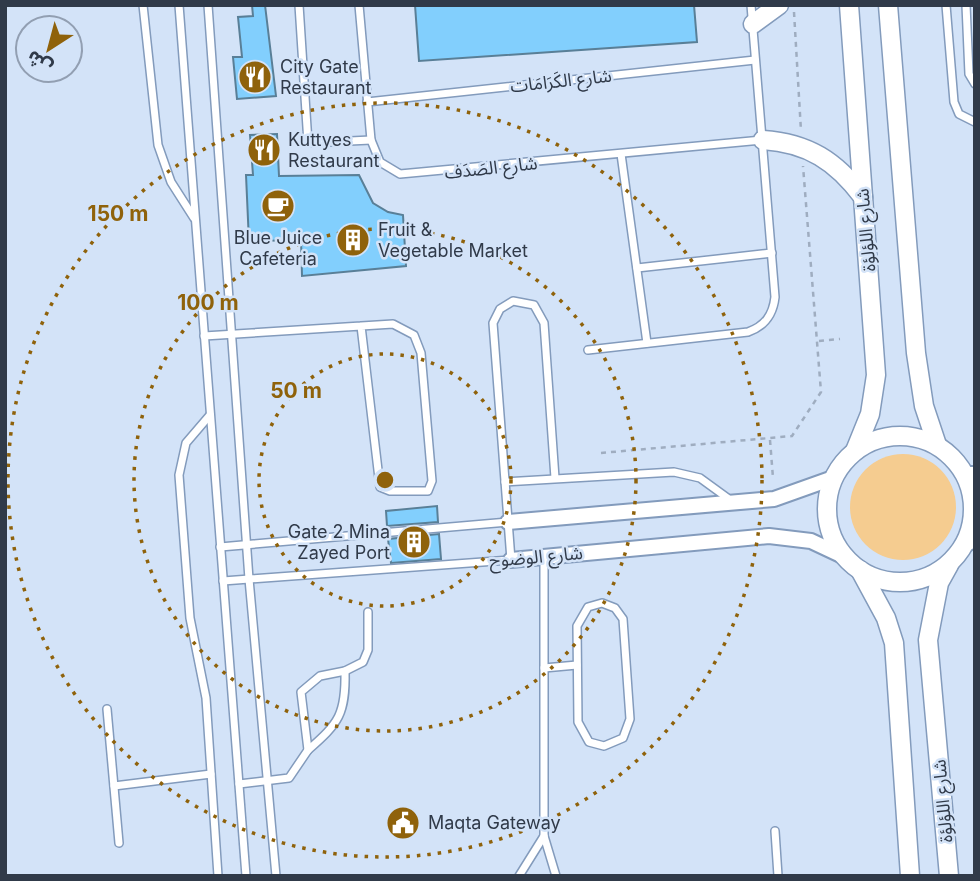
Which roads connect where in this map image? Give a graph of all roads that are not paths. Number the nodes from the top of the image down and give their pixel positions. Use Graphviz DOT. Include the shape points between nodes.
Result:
graph roads {
  1 [pos="143,5"];
  2 [pos="179,5"];
  3 [pos="208,5"];
  4 [pos="299,5"];
  5 [pos="359,5"];
  6 [pos="751,5"];
  7 [pos="779,5"];
  8 [pos="849,5"];
  9 [pos="888,5"];
  10 [pos="899,5"];
  11 [pos="946,5"];
  12 [pos="966,5"];
  13 [pos="754,24"];
  14 [pos="755,60"];
  15 [pos="975,84"];
  16 [pos="367,102"];
  17 [pos="896,106"];
  18 [pos="975,122"];
  19 [pos="371,140"];
  20 [pos="763,140"];
  21 [pos="621,154"];
  22 [pos="863,197"];
  23 [pos="195,219"];
  24 [pos="772,253"];
  25 [pos="637,268"];
  26 [pos="361,326"];
  27 [pos="232,335"];
  28 [pos="204,336"];
  29 [pos="647,343"];
  30 [pos="588,350"];
  31 [pos="210,415"];
  32 [pos="937,445"];
  33 [pos="855,451"];
  34 [pos="970,474"];
  35 [pos="555,478"];
  36 [pos="834,478"];
  37 [pos="505,482"];
  38 [pos="733,502"];
  39 [pos="508,522"];
  40 [pos="970,543"];
  41 [pos="247,545"];
  42 [pos="220,547"];
  43 [pos="845,556"];
  44 [pos="544,557"];
  45 [pos="511,560"];
  46 [pos="951,563"];
  47 [pos="860,570"];
  48 [pos="249,579"];
  49 [pos="223,581"];
  50 [pos="368,612"];
  51 [pos="577,665"];
  52 [pos="544,668"];
  53 [pos="345,671"];
  54 [pos="107,709"];
  55 [pos="307,750"];
  56 [pos="211,774"];
  57 [pos="268,782"];
  58 [pos="239,784"];
  59 [pos="114,786"];
  60 [pos="775,831"];
  61 [pos="544,836"];
  62 [pos="119,843"];
  63 [pos="218,876"];
  64 [pos="246,876"];
  65 [pos="276,876"];
  66 [pos="519,876"];
  67 [pos="556,876"];
  68 [pos="778,876"];
  69 [pos="910,876"];
  70 [pos="949,876"];
  1 -- 23 [label="lane" via="158,145 171,182"];
  2 -- 23 [label="lane"];
  3 -- 27 [label="lane"];
  4 -- 19 [label="lane" via="308,143"];
  5 -- 16 [label="lane, شارع الصَدَف"];
  6 -- 13 [label="lane"];
  7 -- 13 [label="street"];
  8 -- 22 [label="street, شارع اللؤلؤة"];
  9 -- 17 [label="street"];
  10 -- 17 [label="street" via="903,68"];
  11 -- 18 [label="lane" via="954,102 959,114"];
  12 -- 15 [label="lane" via="969,74"];
  13 -- 14 [label="lane"];
  14 -- 16 [label="lane, شارع الكَرَامَات"];
  14 -- 20 [label="lane"];
  16 -- 19 [label="lane, شارع الصَدَف"];
  17 -- 32 [label="street" via="919,378"];
  19 -- 21 [label="lane, شارع الصَدَف" via="380,162 400,174"];
  20 -- 21 [label="lane, شارع الصَدَف"];
  20 -- 22 [label="street" via="792,143 820,154 845,172"];
  20 -- 24 [label="lane"];
  21 -- 25 [label="lane"];
  22 -- 33 [label="street, شارع اللؤلؤة" via="876,375 870,414"];
  23 -- 28 [label="lane"];
  24 -- 25 [label="lane"];
  24 -- 29 [label="lane" via="774,306 765,323 748,332"];
  25 -- 29 [label="lane"];
  26 -- 26 [label="lane" via="393,324 414,335 421,353 432,481 428,491 380,487"];
  26 -- 27 [label="lane"];
  27 -- 28 [label="lane"];
  27 -- 41 [label="lane"];
  28 -- 31 [label="lane"];
  29 -- 30 [label="lane"];
  31 -- 42 [label="lane"];
  31 -- 56 [label="lane" via="186,443 180,475 190,618 206,698"];
  32 -- 33 [label="street" via="895,436 873,440"];
  32 -- 34 [label="street"];
  33 -- 36 [label="street"];
  34 -- 40 [label="street" via="974,510"];
  35 -- 37 [label="lane"];
  35 -- 37 [label="lane" via="544,323 534,305 520,300 506,303 493,323"];
  35 -- 38 [label="lane" via="674,471 700,478"];
  36 -- 38 [label="street, شارع الوضوح" via="774,499"];
  36 -- 43 [label="street" via="827,498 827,519"];
  37 -- 39 [label="lane"];
  38 -- 39 [label="street, شارع الوضوح"];
  39 -- 41 [label="lane, شارع الوضوح"];
  39 -- 45 [label="lane"];
  40 -- 46 [label="street"];
  41 -- 42 [label="lane, شارع الوضوح"];
  41 -- 48 [label="lane"];
  42 -- 49 [label="lane"];
  43 -- 44 [label="street, شارع الوضوح" via="811,541 769,536"];
  43 -- 47 [label="street"];
  44 -- 45 [label="street, شارع الوضوح"];
  44 -- 52 [label="lane"];
  45 -- 48 [label="lane, شارع الوضوح"];
  46 -- 47 [label="street" via="916,581 877,579"];
  46 -- 70 [label="street, شارع اللؤلؤة" via="939,583 928,640"];
  47 -- 69 [label="street" via="894,643"];
  48 -- 49 [label="lane, شارع الوضوح"];
  48 -- 57 [label="lane"];
  49 -- 58 [label="lane"];
  50 -- 53 [label="lane" via="368,650 363,662"];
  51 -- 51 [label="lane" via="580,729 596,745 617,742 627,733 630,719 623,619 615,608 595,604 582,612 577,626"];
  51 -- 52 [label="lane"];
  52 -- 61 [label="lane"];
  53 -- 55 [label="lane" via="346,703 334,727"];
  53 -- 55 [label="lane" via="320,676 301,692"];
  54 -- 59 [label="lane"];
  55 -- 57 [label="lane" via="289,778"];
  56 -- 59 [label="lane"];
  56 -- 63 [label="lane"];
  57 -- 58 [label="lane"];
  57 -- 65 [label="lane"];
  58 -- 64 [label="lane"];
  59 -- 62 [label="lane"];
  60 -- 68 [label="lane"];
  61 -- 66 [label="lane"];
  61 -- 67 [label="lane"];
}
